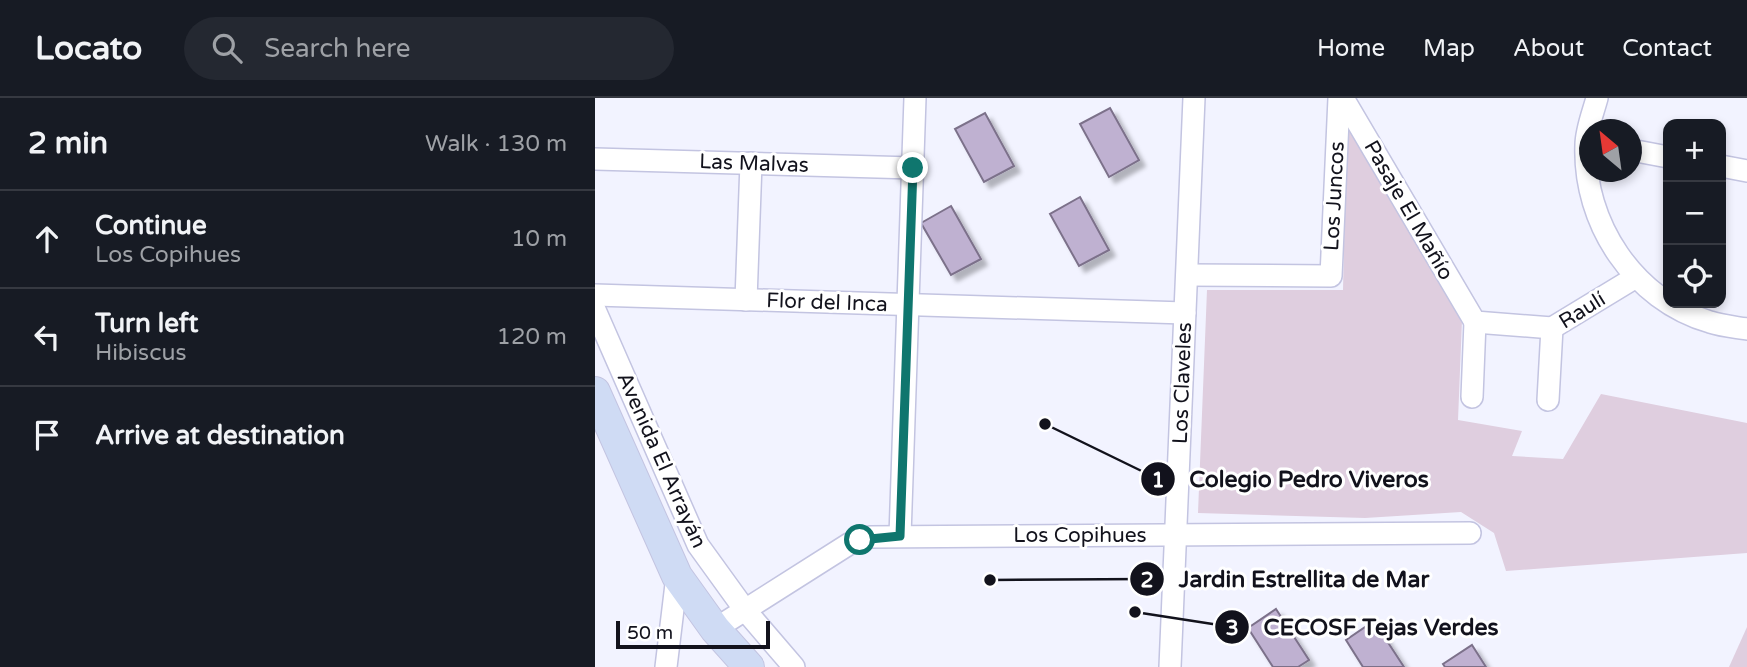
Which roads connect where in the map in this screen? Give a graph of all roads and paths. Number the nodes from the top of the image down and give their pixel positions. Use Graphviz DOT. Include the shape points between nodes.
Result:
graph roads {
  1 [pos="915,98"];
  2 [pos="1194,98"];
  3 [pos="1341,98"];
  4 [pos="1597,98"];
  5 [pos="1593,119"];
  6 [pos="1642,152"];
  7 [pos="1663,156"];
  8 [pos="595,159"];
  9 [pos="751,163"];
  10 [pos="1726,167"];
  11 [pos="913,168"];
  12 [pos="1747,171"];
  13 [pos="1589,182"];
  14 [pos="1187,275"];
  15 [pos="1636,276"];
  16 [pos="595,295"];
  17 [pos="745,300"];
  18 [pos="908,305"];
  19 [pos="595,310"];
  20 [pos="1185,313"];
  21 [pos="1475,322"];
  22 [pos="1552,328"];
  23 [pos="1747,329"];
  24 [pos="595,392"];
  25 [pos="1472,397"];
  26 [pos="1548,400"];
  27 [pos="1470,533"];
  28 [pos="1176,534"];
  29 [pos="900,536"];
  30 [pos="677,576"];
  31 [pos="745,610"];
  32 [pos="715,629"];
  33 [pos="666,667"];
  34 [pos="749,667"];
  35 [pos="794,667"];
  36 [pos="1170,667"];
  1 -- 11 [label="street"];
  2 -- 14 [label="street, Los Claveles"];
  3 -- 14 [label="street, Los Juncos" via="1331,276"];
  3 -- 21 [label="street, Pasaje El Mañío"];
  4 -- 5 [label="street"];
  6 -- 7 [label="street"];
  8 -- 9 [label="street, Las Malvas"];
  9 -- 11 [label="street, Las Malvas"];
  9 -- 17 [label="street"];
  10 -- 12 [label="street"];
  11 -- 18 [label="street"];
  13 -- 15 [label="street" via="1594,208 1613,248"];
  14 -- 20 [label="street, Los Claveles"];
  15 -- 22 [label="street, Raulí"];
  15 -- 23 [label="street" via="1690,315"];
  16 -- 17 [label="street, Flor del Inca"];
  17 -- 18 [label="street, Flor del Inca"];
  18 -- 20 [label="street, Flor del Inca"];
  18 -- 29 [label="street"];
  19 -- 31 [label="street, Avenida El Arrayán" via="698,545"];
  20 -- 28 [label="street, Los Claveles"];
  21 -- 22 [label="street"];
  21 -- 25 [label="street"];
  22 -- 26 [label="street, Raulí"];
  24 -- 30 [label="street, Avenida El Arrayán"];
  27 -- 28 [label="street, Los Copihues"];
  28 -- 29 [label="street, Los Copihues"];
  28 -- 36 [label="street, Los Claveles"];
  29 -- 31 [label="street, Los Copihues" via="870,537 849,544"];
  30 -- 32 [label="street, Avenida El Arrayán"];
  30 -- 33 [label="street"];
  31 -- 32 [label="street, Los Copihues"];
  31 -- 35 [label="street, Avenida El Arrayán"];
  32 -- 34 [label="street, Avenida El Arrayán"];
}
